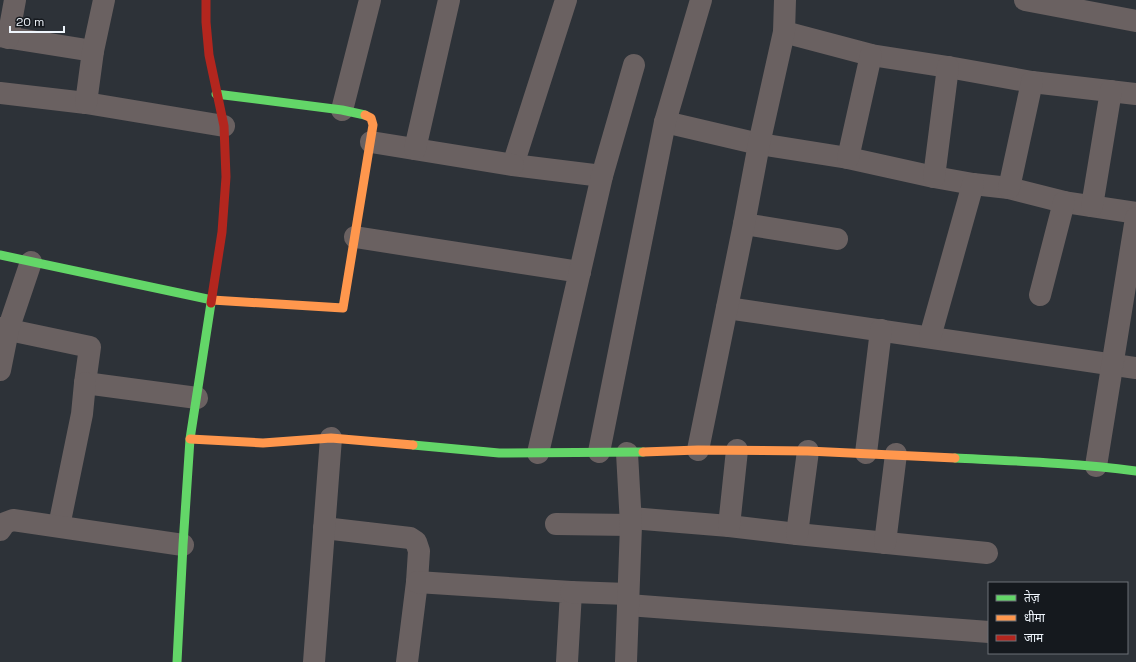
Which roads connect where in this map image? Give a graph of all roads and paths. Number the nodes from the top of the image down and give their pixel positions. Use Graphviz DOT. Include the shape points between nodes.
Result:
graph roads {
  1 [pos="15,0"];
  2 [pos="104,0"];
  3 [pos="206,0"];
  4 [pos="370,0"];
  5 [pos="449,0"];
  6 [pos="566,0"];
  7 [pos="701,0"];
  8 [pos="785,0"];
  9 [pos="1025,0"];
  10 [pos="1136,21"];
  11 [pos="784,32"];
  12 [pos="4,37"];
  13 [pos="93,51"];
  14 [pos="871,55"];
  15 [pos="634,65"];
  16 [pos="948,67"];
  17 [pos="1032,82"];
  18 [pos="1111,91"];
  19 [pos="0,92"];
  20 [pos="216,94"];
  21 [pos="1136,94"];
  22 [pos="86,102"];
  23 [pos="342,110"];
  24 [pos="666,122"];
  25 [pos="224,126"];
  26 [pos="372,142"];
  27 [pos="759,144"];
  28 [pos="414,149"];
  29 [pos="848,158"];
  30 [pos="512,165"];
  31 [pos="602,176"];
  32 [pos="934,177"];
  33 [pos="973,184"];
  34 [pos="1009,188"];
  35 [pos="1064,202"];
  36 [pos="1092,206"];
  37 [pos="1136,213"];
  38 [pos="1136,218"];
  39 [pos="744,224"];
  40 [pos="355,237"];
  41 [pos="837,240"];
  42 [pos="0,255"];
  43 [pos="31,262"];
  44 [pos="580,272"];
  45 [pos="1040,295"];
  46 [pos="212,300"];
  47 [pos="727,308"];
  48 [pos="4,329"];
  49 [pos="881,330"];
  50 [pos="930,337"];
  51 [pos="1112,364"];
  52 [pos="1136,368"];
  53 [pos="0,370"];
  54 [pos="85,384"];
  55 [pos="197,398"];
  56 [pos="331,438"];
  57 [pos="190,439"];
  58 [pos="698,450"];
  59 [pos="737,450"];
  60 [pos="808,451"];
  61 [pos="599,452"];
  62 [pos="538,453"];
  63 [pos="627,453"];
  64 [pos="866,453"];
  65 [pos="896,454"];
  66 [pos="1096,466"];
  67 [pos="1136,471"];
  68 [pos="631,522"];
  69 [pos="556,524"];
  70 [pos="59,526"];
  71 [pos="729,526"];
  72 [pos="324,528"];
  73 [pos="0,530"];
  74 [pos="797,534"];
  75 [pos="885,543"];
  76 [pos="183,545"];
  77 [pos="987,553"];
  78 [pos="417,582"];
  79 [pos="571,592"];
  80 [pos="628,599"];
  81 [pos="988,632"];
  82 [pos="177,662"];
  83 [pos="314,662"];
  84 [pos="407,662"];
  85 [pos="566,662"];
  86 [pos="626,662"];
  1 -- 12 [label="street"];
  2 -- 13 [label="street"];
  3 -- 20 [label="street" via="209,55"];
  4 -- 23 [label="street"];
  5 -- 28 [label="street"];
  6 -- 30 [label="street"];
  7 -- 24 [label="street"];
  8 -- 11 [label="street"];
  9 -- 10 [label="street"];
  11 -- 14 [label="street"];
  11 -- 27 [label="street"];
  12 -- 13 [label="street"];
  13 -- 22 [label="street"];
  14 -- 16 [label="street"];
  14 -- 29 [label="street"];
  15 -- 31 [label="street"];
  16 -- 17 [label="street"];
  16 -- 32 [label="street"];
  17 -- 18 [label="street"];
  17 -- 34 [label="street"];
  18 -- 21 [label="street"];
  18 -- 36 [label="street"];
  19 -- 22 [label="street"];
  20 -- 23 [label="street"];
  20 -- 25 [label="street"];
  22 -- 25 [label="street"];
  23 -- 26 [label="street" via="371,118"];
  24 -- 27 [label="street"];
  24 -- 61 [label="street"];
  25 -- 46 [label="street" via="226,177 222,232"];
  26 -- 28 [label="street"];
  26 -- 40 [label="street"];
  27 -- 29 [label="street"];
  27 -- 39 [label="street"];
  28 -- 30 [label="street"];
  29 -- 32 [label="street"];
  30 -- 31 [label="street"];
  31 -- 44 [label="street"];
  32 -- 33 [label="street"];
  33 -- 34 [label="street"];
  33 -- 50 [label="street"];
  34 -- 35 [label="street"];
  35 -- 36 [label="street"];
  35 -- 45 [label="street"];
  36 -- 37 [label="street"];
  38 -- 51 [label="street"];
  39 -- 41 [label="street"];
  39 -- 47 [label="street"];
  40 -- 44 [label="street"];
  40 -- 46 [label="street" via="343,308"];
  42 -- 43 [label="street"];
  43 -- 46 [label="street"];
  43 -- 48 [label="street"];
  44 -- 62 [label="street"];
  46 -- 55 [label="street"];
  47 -- 49 [label="street"];
  47 -- 58 [label="street"];
  48 -- 53 [label="street"];
  48 -- 54 [label="street" via="90,347"];
  49 -- 50 [label="street"];
  49 -- 64 [label="street"];
  50 -- 51 [label="street"];
  51 -- 52 [label="street"];
  51 -- 66 [label="street"];
  54 -- 55 [label="street"];
  54 -- 70 [label="street" via="82,414"];
  55 -- 57 [label="street"];
  56 -- 57 [label="street" via="263,443"];
  56 -- 62 [label="street" via="499,453"];
  56 -- 72 [label="street"];
  57 -- 76 [label="street"];
  58 -- 59 [label="street"];
  58 -- 63 [label="street"];
  59 -- 60 [label="street"];
  59 -- 71 [label="street"];
  60 -- 64 [label="street"];
  60 -- 74 [label="street"];
  61 -- 62 [label="street"];
  61 -- 63 [label="street"];
  63 -- 68 [label="street"];
  64 -- 65 [label="street"];
  65 -- 66 [label="street"];
  65 -- 75 [label="street"];
  66 -- 67 [label="street"];
  68 -- 69 [label="street"];
  68 -- 71 [label="street"];
  68 -- 80 [label="street"];
  70 -- 73 [label="street" via="13,520 5,523"];
  70 -- 76 [label="street"];
  71 -- 74 [label="street"];
  72 -- 78 [label="street" via="410,538 416,542 419,551"];
  72 -- 83 [label="street"];
  74 -- 75 [label="street"];
  75 -- 77 [label="street"];
  76 -- 82 [label="street"];
  78 -- 79 [label="street"];
  78 -- 84 [label="street"];
  79 -- 80 [label="street"];
  79 -- 85 [label="street"];
  80 -- 81 [label="street"];
  80 -- 86 [label="street"];
}
